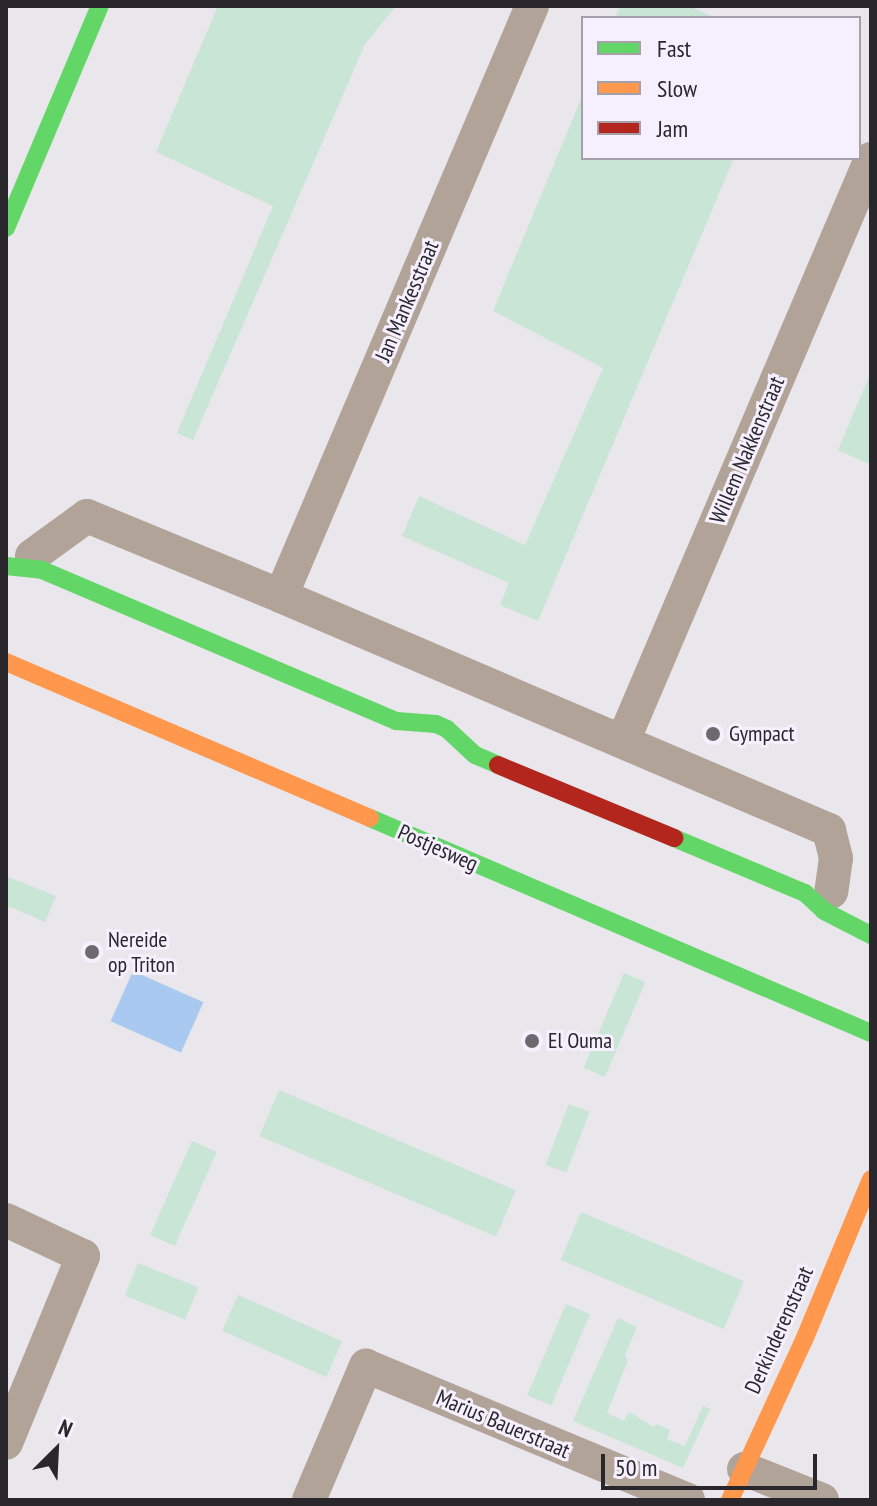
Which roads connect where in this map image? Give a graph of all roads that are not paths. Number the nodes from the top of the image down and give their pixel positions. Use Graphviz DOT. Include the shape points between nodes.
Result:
graph roads {
  1 [pos="100,6"];
  2 [pos="532,6"];
  3 [pos="871,159"];
  4 [pos="16,177"];
  5 [pos="6,228"];
  6 [pos="25,561"];
  7 [pos="281,596"];
  8 [pos="6,662"];
  9 [pos="396,721"];
  10 [pos="623,741"];
  11 [pos="414,743"];
  12 [pos="439,753"];
  13 [pos="475,755"];
  14 [pos="827,894"];
  15 [pos="871,935"];
  16 [pos="871,1033"];
  17 [pos="871,1179"];
  18 [pos="6,1220"];
  19 [pos="6,1443"];
  20 [pos="744,1469"];
  21 [pos="309,1500"];
  22 [pos="688,1500"];
  23 [pos="730,1500"];
  24 [pos="822,1500"];
  1 -- 4 [label="street"];
  2 -- 7 [label="street, Jan Mankesstraat"];
  3 -- 10 [label="street, Willem Nakkenstraat"];
  4 -- 5 [label="street"];
  6 -- 7 [label="street" via="87,516"];
  6 -- 9 [label="street"];
  7 -- 10 [label="street"];
  8 -- 16 [label="street, Postjesweg"];
  9 -- 11 [label="street"];
  9 -- 13 [label="street" via="436,724"];
  10 -- 14 [label="street" via="829,830 836,858"];
  12 -- 13 [label="street"];
  13 -- 14 [label="street"];
  14 -- 15 [label="street" via="824,911"];
  17 -- 20 [label="street, Derkinderenstraat"];
  18 -- 19 [label="street" via="83,1256"];
  20 -- 23 [label="street, Derkinderenstraat"];
  20 -- 24 [label="street"];
  21 -- 22 [label="street, Marius Bauerstraat" via="366,1366"];
}
